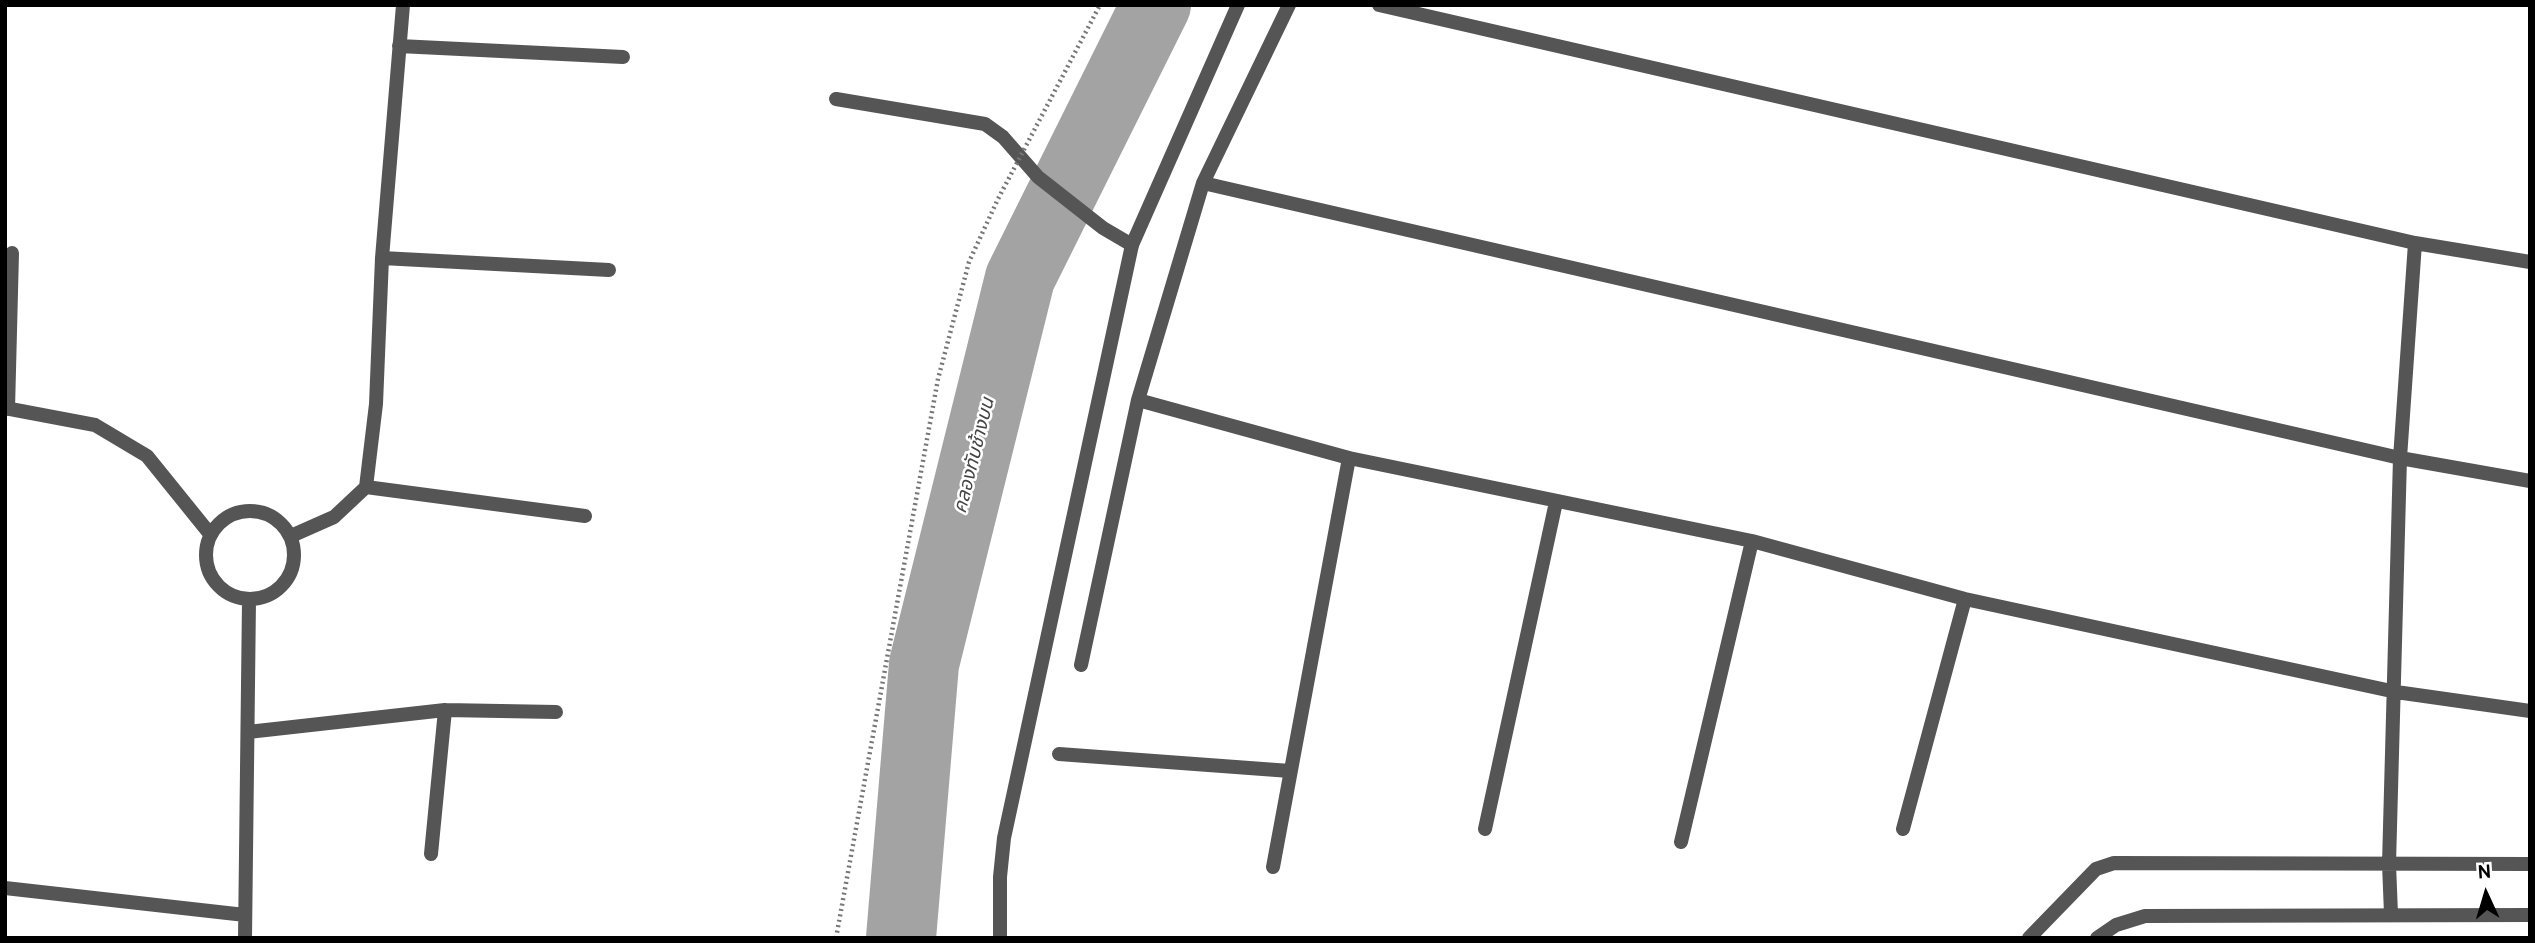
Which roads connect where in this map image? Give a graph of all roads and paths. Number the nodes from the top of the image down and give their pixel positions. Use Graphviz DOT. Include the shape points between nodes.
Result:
graph roads {
  1 [pos="403,5"];
  2 [pos="1100,5"];
  3 [pos="1238,5"];
  4 [pos="1289,5"];
  5 [pos="1379,5"];
  6 [pos="399,46"];
  7 [pos="622,57"];
  8 [pos="836,99"];
  9 [pos="1203,183"];
  10 [pos="2415,243"];
  11 [pos="1132,245"];
  12 [pos="12,254"];
  13 [pos="382,258"];
  14 [pos="2530,262"];
  15 [pos="609,270"];
  16 [pos="1138,400"];
  17 [pos="7,408"];
  18 [pos="1349,458"];
  19 [pos="2400,458"];
  20 [pos="2530,481"];
  21 [pos="366,487"];
  22 [pos="1556,502"];
  23 [pos="585,516"];
  24 [pos="210,534"];
  25 [pos="291,536"];
  26 [pos="1752,541"];
  27 [pos="1965,599"];
  28 [pos="249,600"];
  29 [pos="1081,665"];
  30 [pos="2396,692"];
  31 [pos="445,710"];
  32 [pos="2530,711"];
  33 [pos="556,712"];
  34 [pos="248,732"];
  35 [pos="1059,754"];
  36 [pos="1290,771"];
  37 [pos="1485,829"];
  38 [pos="1903,829"];
  39 [pos="1681,842"];
  40 [pos="431,854"];
  41 [pos="2389,864"];
  42 [pos="2530,864"];
  43 [pos="1273,867"];
  44 [pos="5,888"];
  45 [pos="2391,914"];
  46 [pos="245,915"];
  47 [pos="2530,915"];
  48 [pos="245,938"];
  49 [pos="836,938"];
  50 [pos="1000,938"];
  51 [pos="2029,938"];
  52 [pos="2097,938"];
  1 -- 6 [label="street"];
  2 -- 49 [label="path, bridge" via="969,262 938,379"];
  3 -- 11 [label="street"];
  4 -- 9 [label="street"];
  5 -- 10 [label="street"];
  6 -- 7 [label="street"];
  6 -- 13 [label="street"];
  8 -- 11 [label="street" via="985,124 1003,137 1038,177"];
  9 -- 16 [label="street"];
  9 -- 19 [label="street"];
  10 -- 14 [label="street"];
  10 -- 19 [label="street"];
  11 -- 50 [label="street" via="1004,838"];
  12 -- 17 [label="street"];
  13 -- 15 [label="street"];
  13 -- 21 [label="street" via="376,404"];
  16 -- 18 [label="street"];
  16 -- 29 [label="street"];
  17 -- 24 [label="street" via="95,425 147,456"];
  18 -- 22 [label="street"];
  18 -- 36 [label="street"];
  19 -- 20 [label="street"];
  19 -- 30 [label="street"];
  21 -- 23 [label="street"];
  21 -- 25 [label="street" via="334,517"];
  22 -- 26 [label="street"];
  22 -- 37 [label="street"];
  24 -- 25 [label="street" via="227,517 252,510 273,517"];
  24 -- 28 [label="street" via="205,555 211,578 223,590"];
  25 -- 28 [label="street" via="296,558 289,580 272,593"];
  26 -- 27 [label="street"];
  26 -- 39 [label="street"];
  27 -- 30 [label="street"];
  27 -- 38 [label="street"];
  28 -- 34 [label="street"];
  30 -- 32 [label="street"];
  30 -- 41 [label="street"];
  31 -- 33 [label="street"];
  31 -- 34 [label="street"];
  31 -- 40 [label="street"];
  34 -- 46 [label="street"];
  35 -- 36 [label="street"];
  36 -- 43 [label="street"];
  41 -- 42 [label="street"];
  41 -- 45 [label="street"];
  41 -- 51 [label="street" via="2114,863 2096,869"];
  44 -- 46 [label="street"];
  45 -- 47 [label="street"];
  45 -- 52 [label="street" via="2145,916 2116,925"];
  46 -- 48 [label="street"];
}
